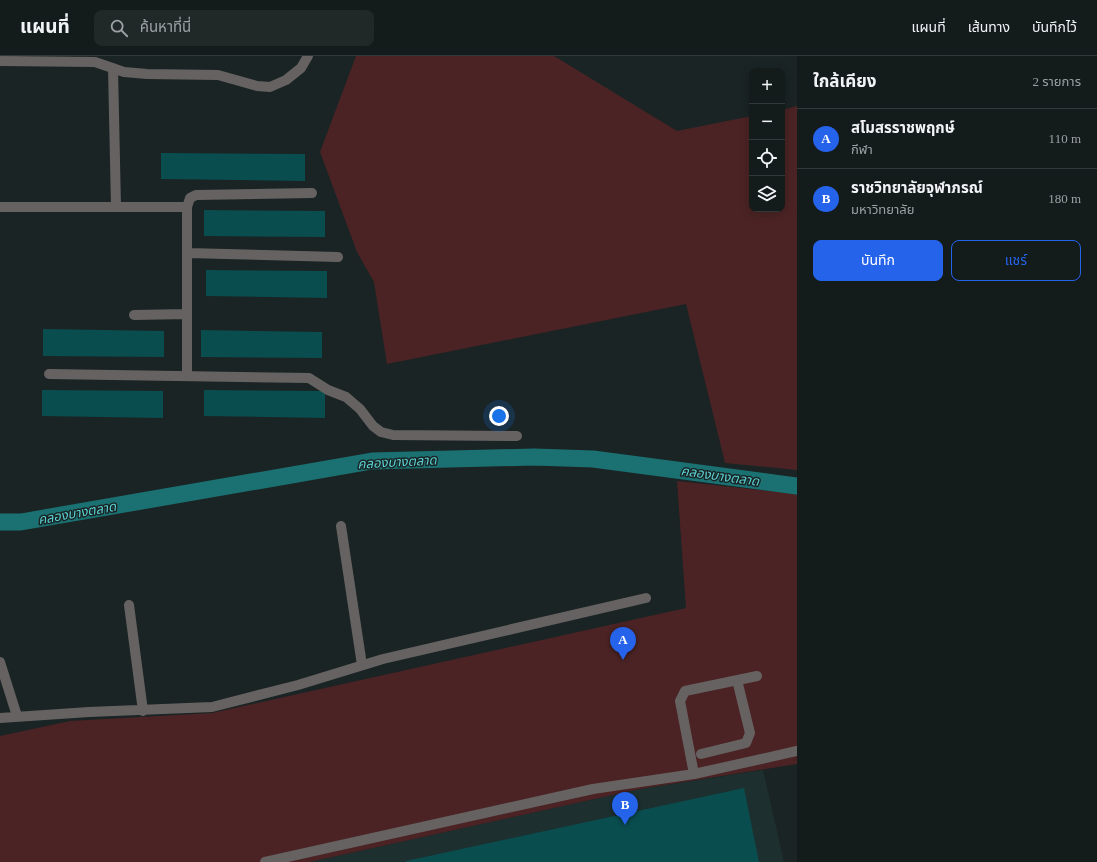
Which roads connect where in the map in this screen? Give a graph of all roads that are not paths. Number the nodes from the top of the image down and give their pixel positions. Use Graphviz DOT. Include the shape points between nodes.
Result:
graph roads {
  1 [pos="308,56"];
  2 [pos="70,59"];
  3 [pos="0,61"];
  4 [pos="113,68"];
  5 [pos="312,193"];
  6 [pos="0,207"];
  7 [pos="116,207"];
  8 [pos="187,207"];
  9 [pos="187,253"];
  10 [pos="338,257"];
  11 [pos="187,314"];
  12 [pos="134,315"];
  13 [pos="49,374"];
  14 [pos="187,376"];
  15 [pos="517,436"];
  16 [pos="341,526"];
  17 [pos="646,598"];
  18 [pos="129,605"];
  19 [pos="0,662"];
  20 [pos="362,665"];
  21 [pos="757,676"];
  22 [pos="737,680"];
  23 [pos="143,711"];
  24 [pos="17,716"];
  25 [pos="0,718"];
  26 [pos="797,751"];
  27 [pos="701,754"];
  28 [pos="694,774"];
  29 [pos="265,862"];
  1 -- 4 [label="street" via="301,68 286,80 270,87 218,75 147,74 124,72"];
  2 -- 3 [label="street"];
  2 -- 4 [label="street" via="95,62"];
  4 -- 7 [label="street"];
  5 -- 8 [label="street" via="196,195 190,198"];
  6 -- 7 [label="street"];
  7 -- 8 [label="street"];
  8 -- 9 [label="street"];
  9 -- 10 [label="street"];
  9 -- 11 [label="street"];
  11 -- 12 [label="street"];
  11 -- 14 [label="street"];
  13 -- 14 [label="street"];
  14 -- 15 [label="street" via="309,378 346,397 360,409 373,426 381,432 393,435"];
  16 -- 20 [label="street"];
  17 -- 20 [label="street"];
  18 -- 23 [label="street"];
  19 -- 24 [label="street"];
  20 -- 23 [label="street" via="298,685 212,707"];
  21 -- 22 [label="street"];
  22 -- 27 [label="street" via="750,733 746,743"];
  22 -- 28 [label="street" via="685,691 680,701"];
  23 -- 24 [label="street"];
  24 -- 25 [label="street"];
  26 -- 28 [label="street"];
  28 -- 29 [label="street" via="593,789"];
}
